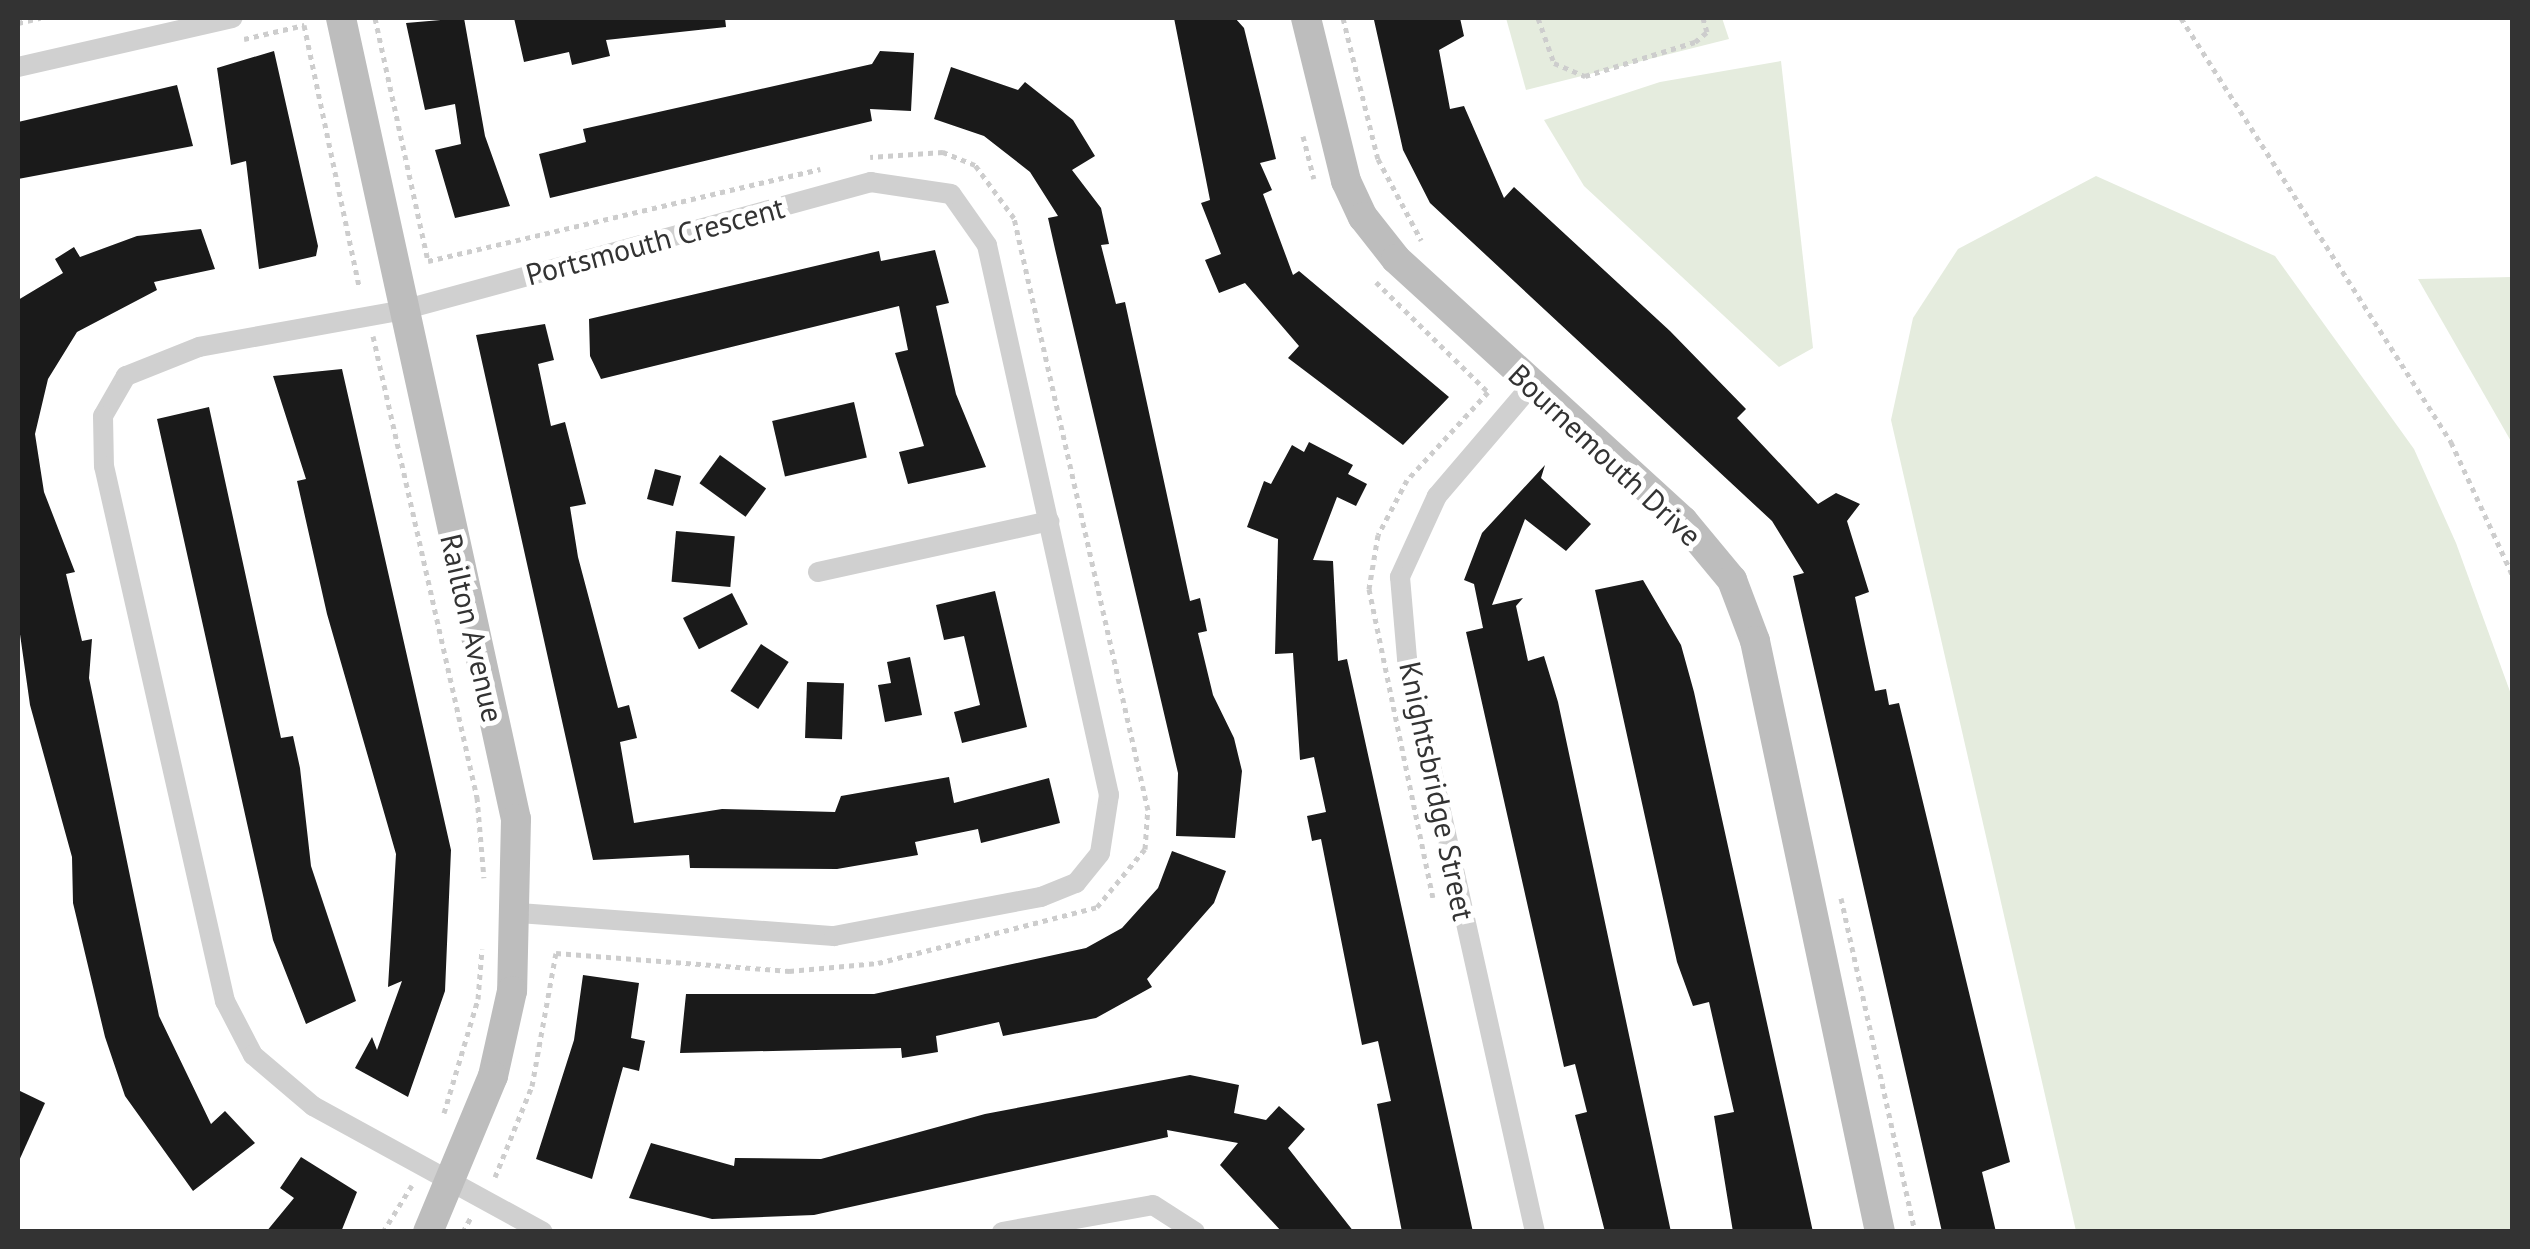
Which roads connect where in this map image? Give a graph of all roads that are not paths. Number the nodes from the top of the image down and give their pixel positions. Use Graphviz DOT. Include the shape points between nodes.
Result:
graph roads {
  1 [pos="232,18"];
  2 [pos="341,18"];
  3 [pos="1306,18"];
  4 [pos="18,67"];
  5 [pos="404,310"];
  6 [pos="1531,386"];
  7 [pos="1048,521"];
  8 [pos="818,572"];
  9 [pos="519,912"];
  10 [pos="451,1188"];
  11 [pos="428,1232"];
  12 [pos="543,1232"];
  13 [pos="1002,1232"];
  14 [pos="1194,1232"];
  15 [pos="1535,1232"];
  16 [pos="1880,1232"];
  1 -- 4 [label="street"];
  2 -- 5 [label="street, Railton Avenue"];
  3 -- 6 [label="street, Bournemouth Drive" via="1346,181 1363,217"];
  5 -- 7 [label="street, Portsmouth Crescent" via="871,182 951,194 987,245"];
  5 -- 9 [label="street, Railton Avenue" via="516,819"];
  5 -- 10 [label="street, Portsmouth Crescent" via="199,347 126,376 104,416 104,466 225,1001 253,1055 313,1106"];
  6 -- 15 [label="street, Knightsbridge Street" via="1436,496 1400,577 1407,659"];
  6 -- 16 [label="street, Bournemouth Drive" via="1683,520 1732,580 1755,641"];
  7 -- 8 [label="street"];
  7 -- 9 [label="street, Portsmouth Crescent" via="1110,796 1100,852 1076,883 834,936"];
  9 -- 10 [label="street, Railton Avenue" via="493,1076"];
  10 -- 11 [label="street, Railton Avenue"];
  10 -- 12 [label="street, Portsmouth Crescent"];
  13 -- 14 [label="street" via="1153,1204"];
}
